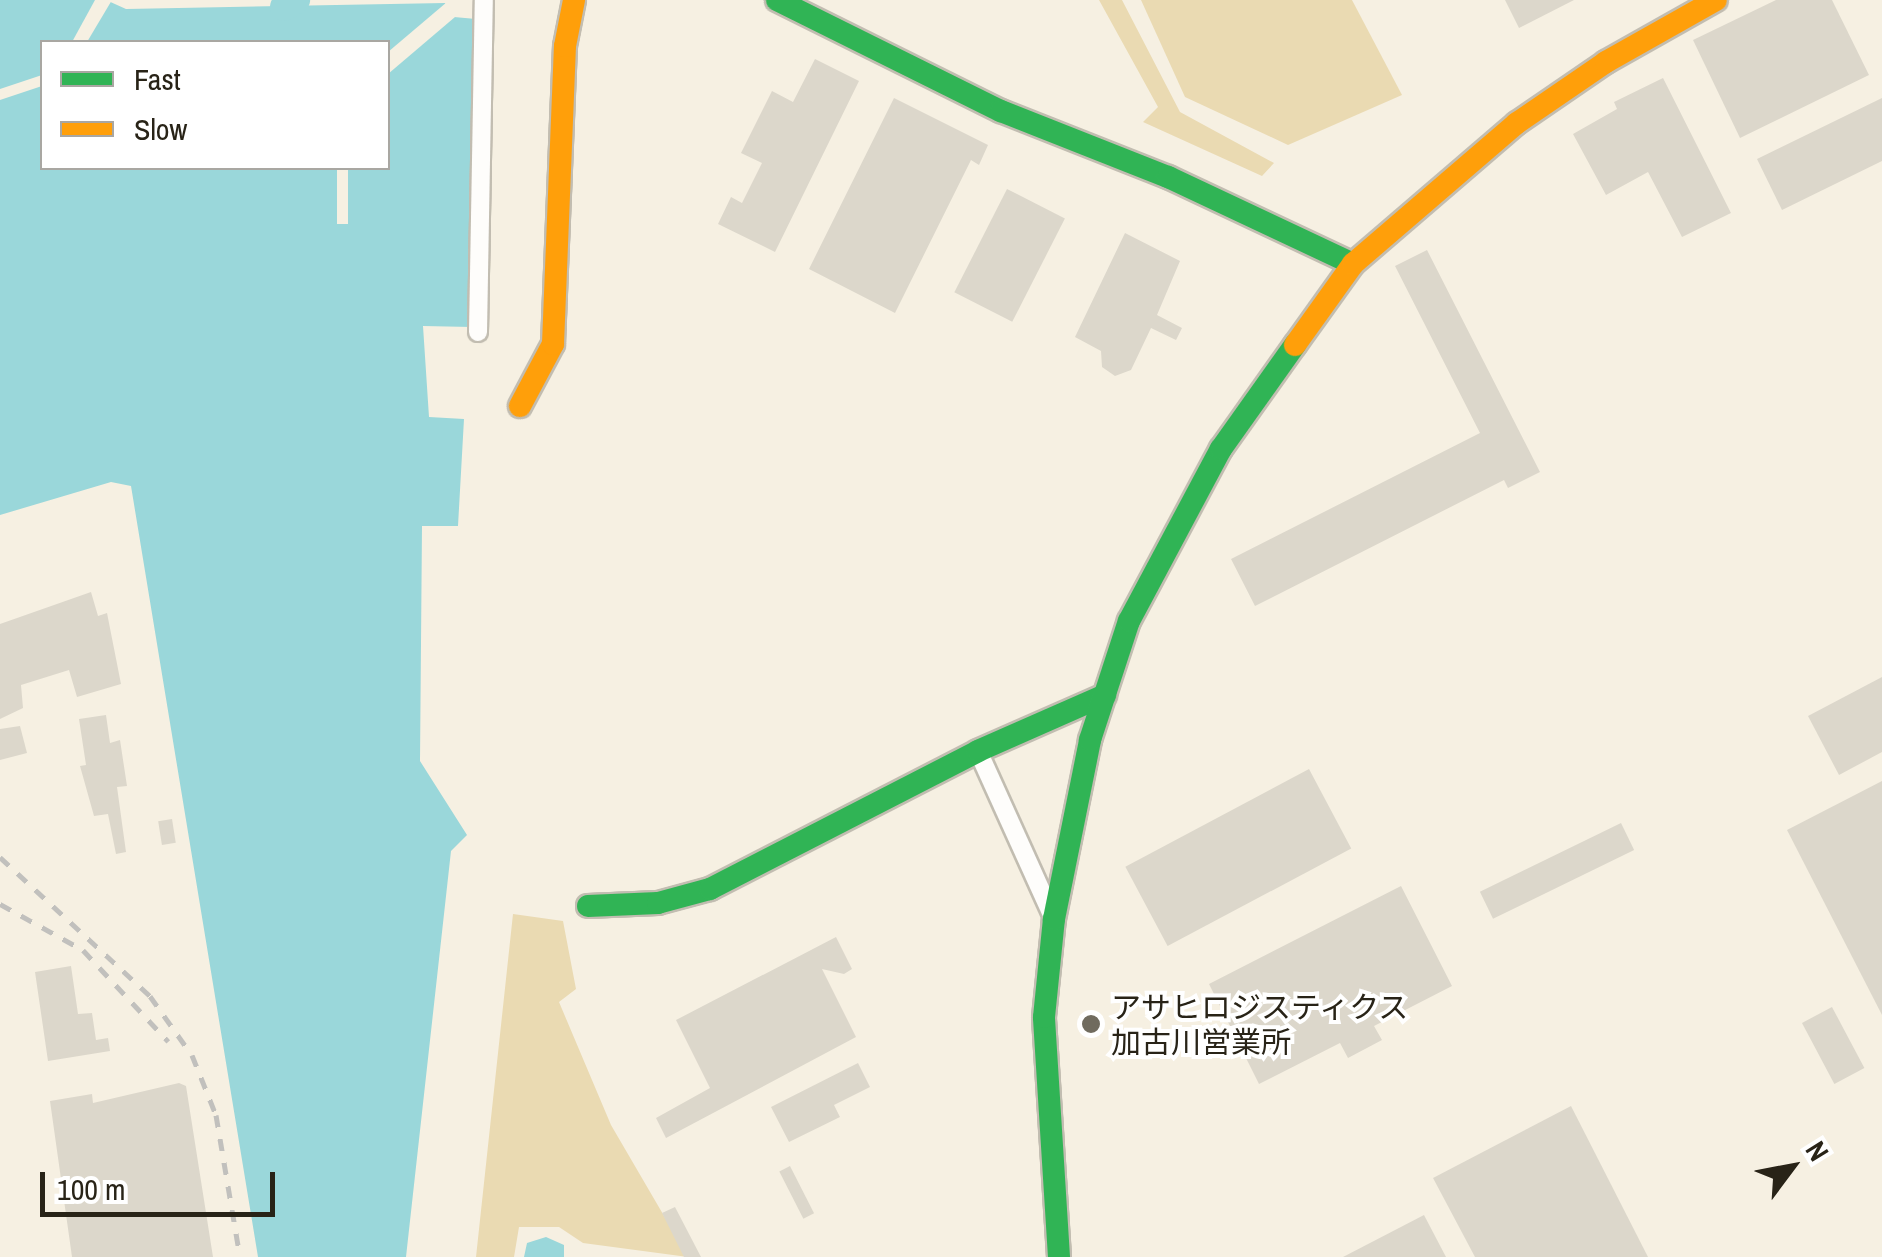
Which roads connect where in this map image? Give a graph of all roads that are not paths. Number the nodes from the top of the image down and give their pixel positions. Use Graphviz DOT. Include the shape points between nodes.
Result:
graph roads {
  1 [pos="484,0"];
  2 [pos="574,0"];
  3 [pos="776,0"];
  4 [pos="1716,0"];
  5 [pos="1353,264"];
  6 [pos="478,332"];
  7 [pos="520,406"];
  8 [pos="1105,695"];
  9 [pos="978,751"];
  10 [pos="588,906"];
  11 [pos="1054,919"];
  12 [pos="1059,1257"];
  1 -- 6 [label="street"];
  2 -- 7 [label="street" via="565,46 554,344"];
  3 -- 5 [label="street" via="1002,111 1168,176"];
  4 -- 5 [label="street" via="1606,62 1518,124"];
  5 -- 8 [label="street" via="1221,450 1130,622"];
  8 -- 9 [label="street"];
  8 -- 11 [label="street"];
  9 -- 10 [label="street" via="710,889 658,903"];
  9 -- 11 [label="street"];
  11 -- 12 [label="street" via="1044,1017"];
}
